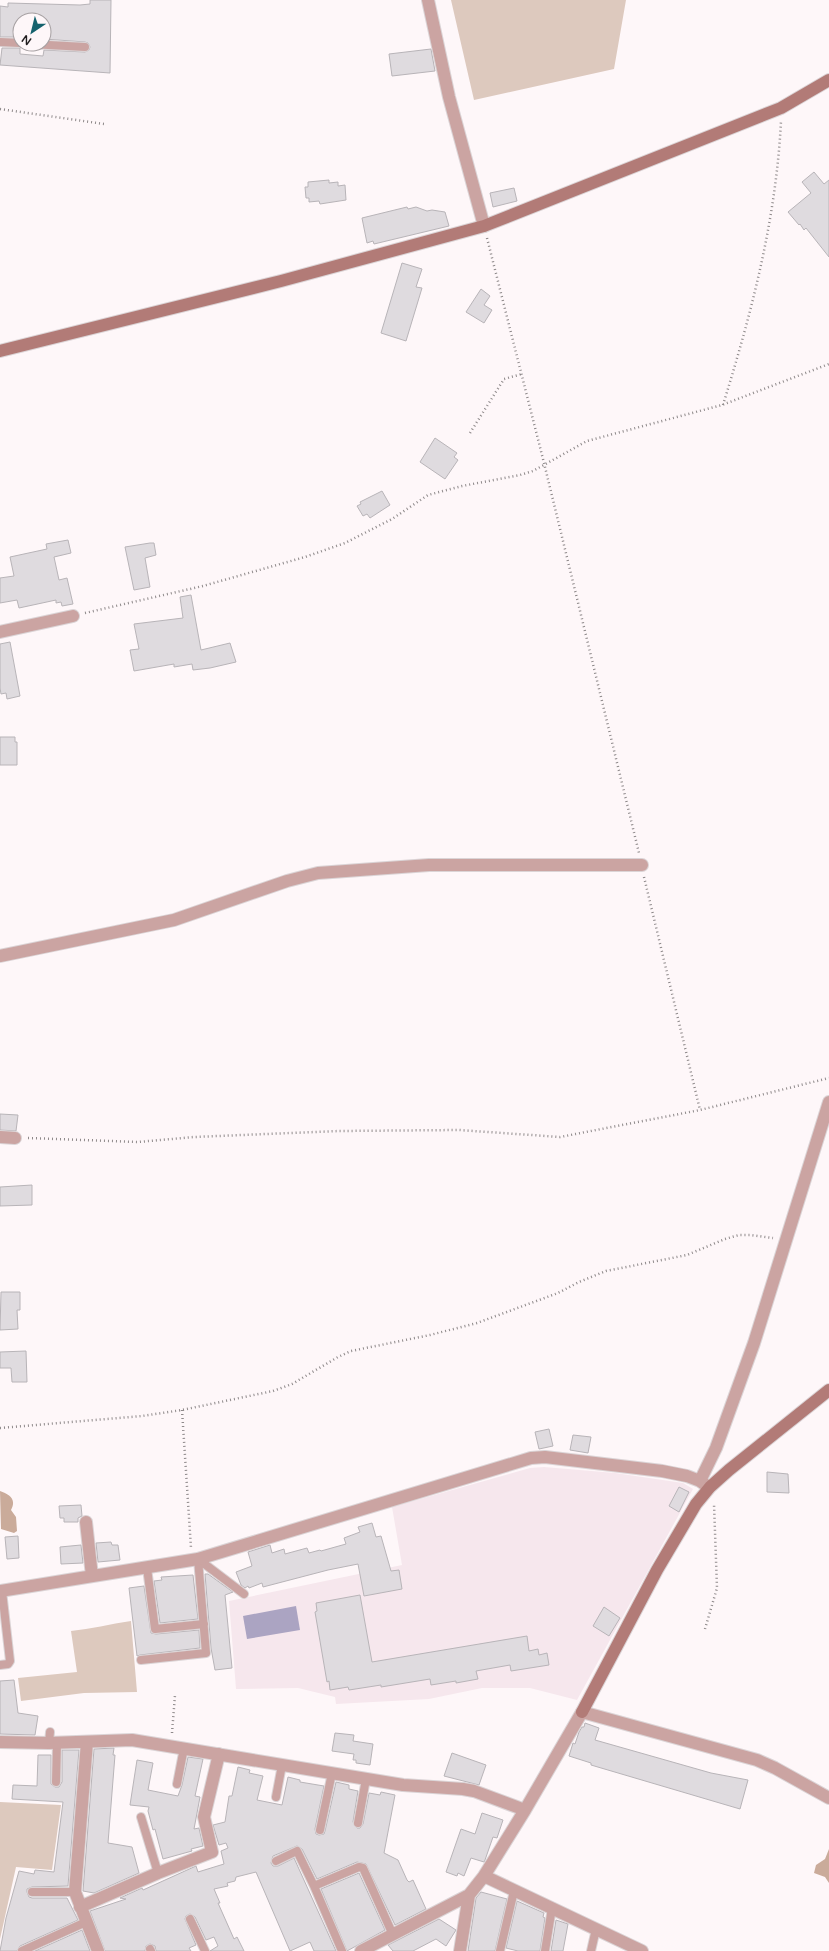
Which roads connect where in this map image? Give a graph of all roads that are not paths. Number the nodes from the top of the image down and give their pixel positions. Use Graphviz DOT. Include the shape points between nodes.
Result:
graph roads {
  1 [pos="428,0"];
  2 [pos="0,42"];
  3 [pos="12,43"];
  4 [pos="52,45"];
  5 [pos="85,47"];
  6 [pos="829,80"];
  7 [pos="484,226"];
  8 [pos="0,351"];
  9 [pos="72,616"];
  10 [pos="0,632"];
  11 [pos="642,865"];
  12 [pos="0,956"];
  13 [pos="829,1102"];
  14 [pos="0,1137"];
  15 [pos="15,1138"];
  16 [pos="829,1390"];
  17 [pos="705,1484"];
  18 [pos="86,1522"];
  19 [pos="194,1560"];
  20 [pos="147,1568"];
  21 [pos="92,1576"];
  22 [pos="1,1591"];
  23 [pos="244,1594"];
  24 [pos="204,1624"];
  25 [pos="141,1660"];
  26 [pos="0,1665"];
  27 [pos="582,1712"];
  28 [pos="52,1740"];
  29 [pos="0,1742"];
  30 [pos="87,1742"];
  31 [pos="184,1748"];
  32 [pos="219,1754"];
  33 [pos="282,1765"];
  34 [pos="332,1773"];
  35 [pos="366,1779"];
  36 [pos="56,1782"];
  37 [pos="177,1784"];
  38 [pos="276,1798"];
  39 [pos="829,1798"];
  40 [pos="525,1810"];
  41 [pos="141,1817"];
  42 [pos="358,1822"];
  43 [pos="320,1830"];
  44 [pos="276,1861"];
  45 [pos="158,1873"];
  46 [pos="484,1876"];
  47 [pos="314,1886"];
  48 [pos="514,1891"];
  49 [pos="32,1892"];
  50 [pos="75,1892"];
  51 [pos="468,1895"];
  52 [pos="80,1907"];
  53 [pos="552,1908"];
  54 [pos="190,1920"];
  55 [pos="86,1922"];
  56 [pos="596,1929"];
  57 [pos="394,1935"];
  58 [pos="22,1951"];
  59 [pos="98,1951"];
  60 [pos="205,1951"];
  61 [pos="342,1951"];
  62 [pos="361,1951"];
  63 [pos="460,1951"];
  64 [pos="500,1951"];
  65 [pos="545,1951"];
  66 [pos="591,1951"];
  67 [pos="642,1951"];
  1 -- 7 [label="street" via="449,97"];
  2 -- 3 [label="lane"];
  4 -- 5 [label="lane"];
  6 -- 7 [label="street" via="782,108"];
  7 -- 8 [label="street" via="281,281"];
  9 -- 10 [label="street"];
  11 -- 12 [label="street" via="429,865 318,873 287,881 174,920"];
  13 -- 17 [label="street" via="786,1241"];
  14 -- 15 [label="street"];
  16 -- 17 [label="street"];
  17 -- 19 [label="street" via="686,1476 662,1471 545,1457 531,1458"];
  17 -- 27 [label="street"];
  18 -- 21 [label="street"];
  19 -- 20 [label="street"];
  19 -- 23 [label="lane"];
  19 -- 24 [label="lane"];
  20 -- 21 [label="street"];
  20 -- 24 [label="lane" via="155,1629"];
  21 -- 22 [label="street"];
  22 -- 26 [label="lane" via="10,1661 8,1664"];
  24 -- 25 [label="lane" via="206,1653"];
  27 -- 39 [label="street" via="757,1760"];
  27 -- 40 [label="street"];
  28 -- 29 [label="street"];
  28 -- 30 [label="street"];
  28 -- 36 [label="lane"];
  30 -- 31 [label="street" via="132,1740"];
  30 -- 50 [label="street"];
  31 -- 32 [label="street"];
  31 -- 37 [label="lane"];
  32 -- 33 [label="street"];
  32 -- 45 [label="street" via="204,1816 212,1852"];
  33 -- 34 [label="street"];
  33 -- 38 [label="lane"];
  34 -- 35 [label="street"];
  34 -- 43 [label="lane"];
  35 -- 40 [label="street" via="417,1787 474,1791"];
  35 -- 42 [label="lane"];
  40 -- 46 [label="street"];
  41 -- 45 [label="lane"];
  44 -- 47 [label="lane" via="297,1851"];
  45 -- 52 [label="street"];
  46 -- 48 [label="street"];
  46 -- 51 [label="street"];
  47 -- 57 [label="lane" via="359,1866 363,1868"];
  47 -- 61 [label="lane"];
  48 -- 53 [label="street"];
  48 -- 64 [label="lane"];
  49 -- 50 [label="lane"];
  50 -- 52 [label="street"];
  51 -- 57 [label="street"];
  51 -- 63 [label="street"];
  52 -- 55 [label="street"];
  53 -- 56 [label="street"];
  53 -- 65 [label="lane"];
  54 -- 60 [label="lane"];
  55 -- 58 [label="lane"];
  55 -- 59 [label="street"];
  56 -- 66 [label="lane"];
  56 -- 67 [label="street"];
  57 -- 62 [label="street"];
}
